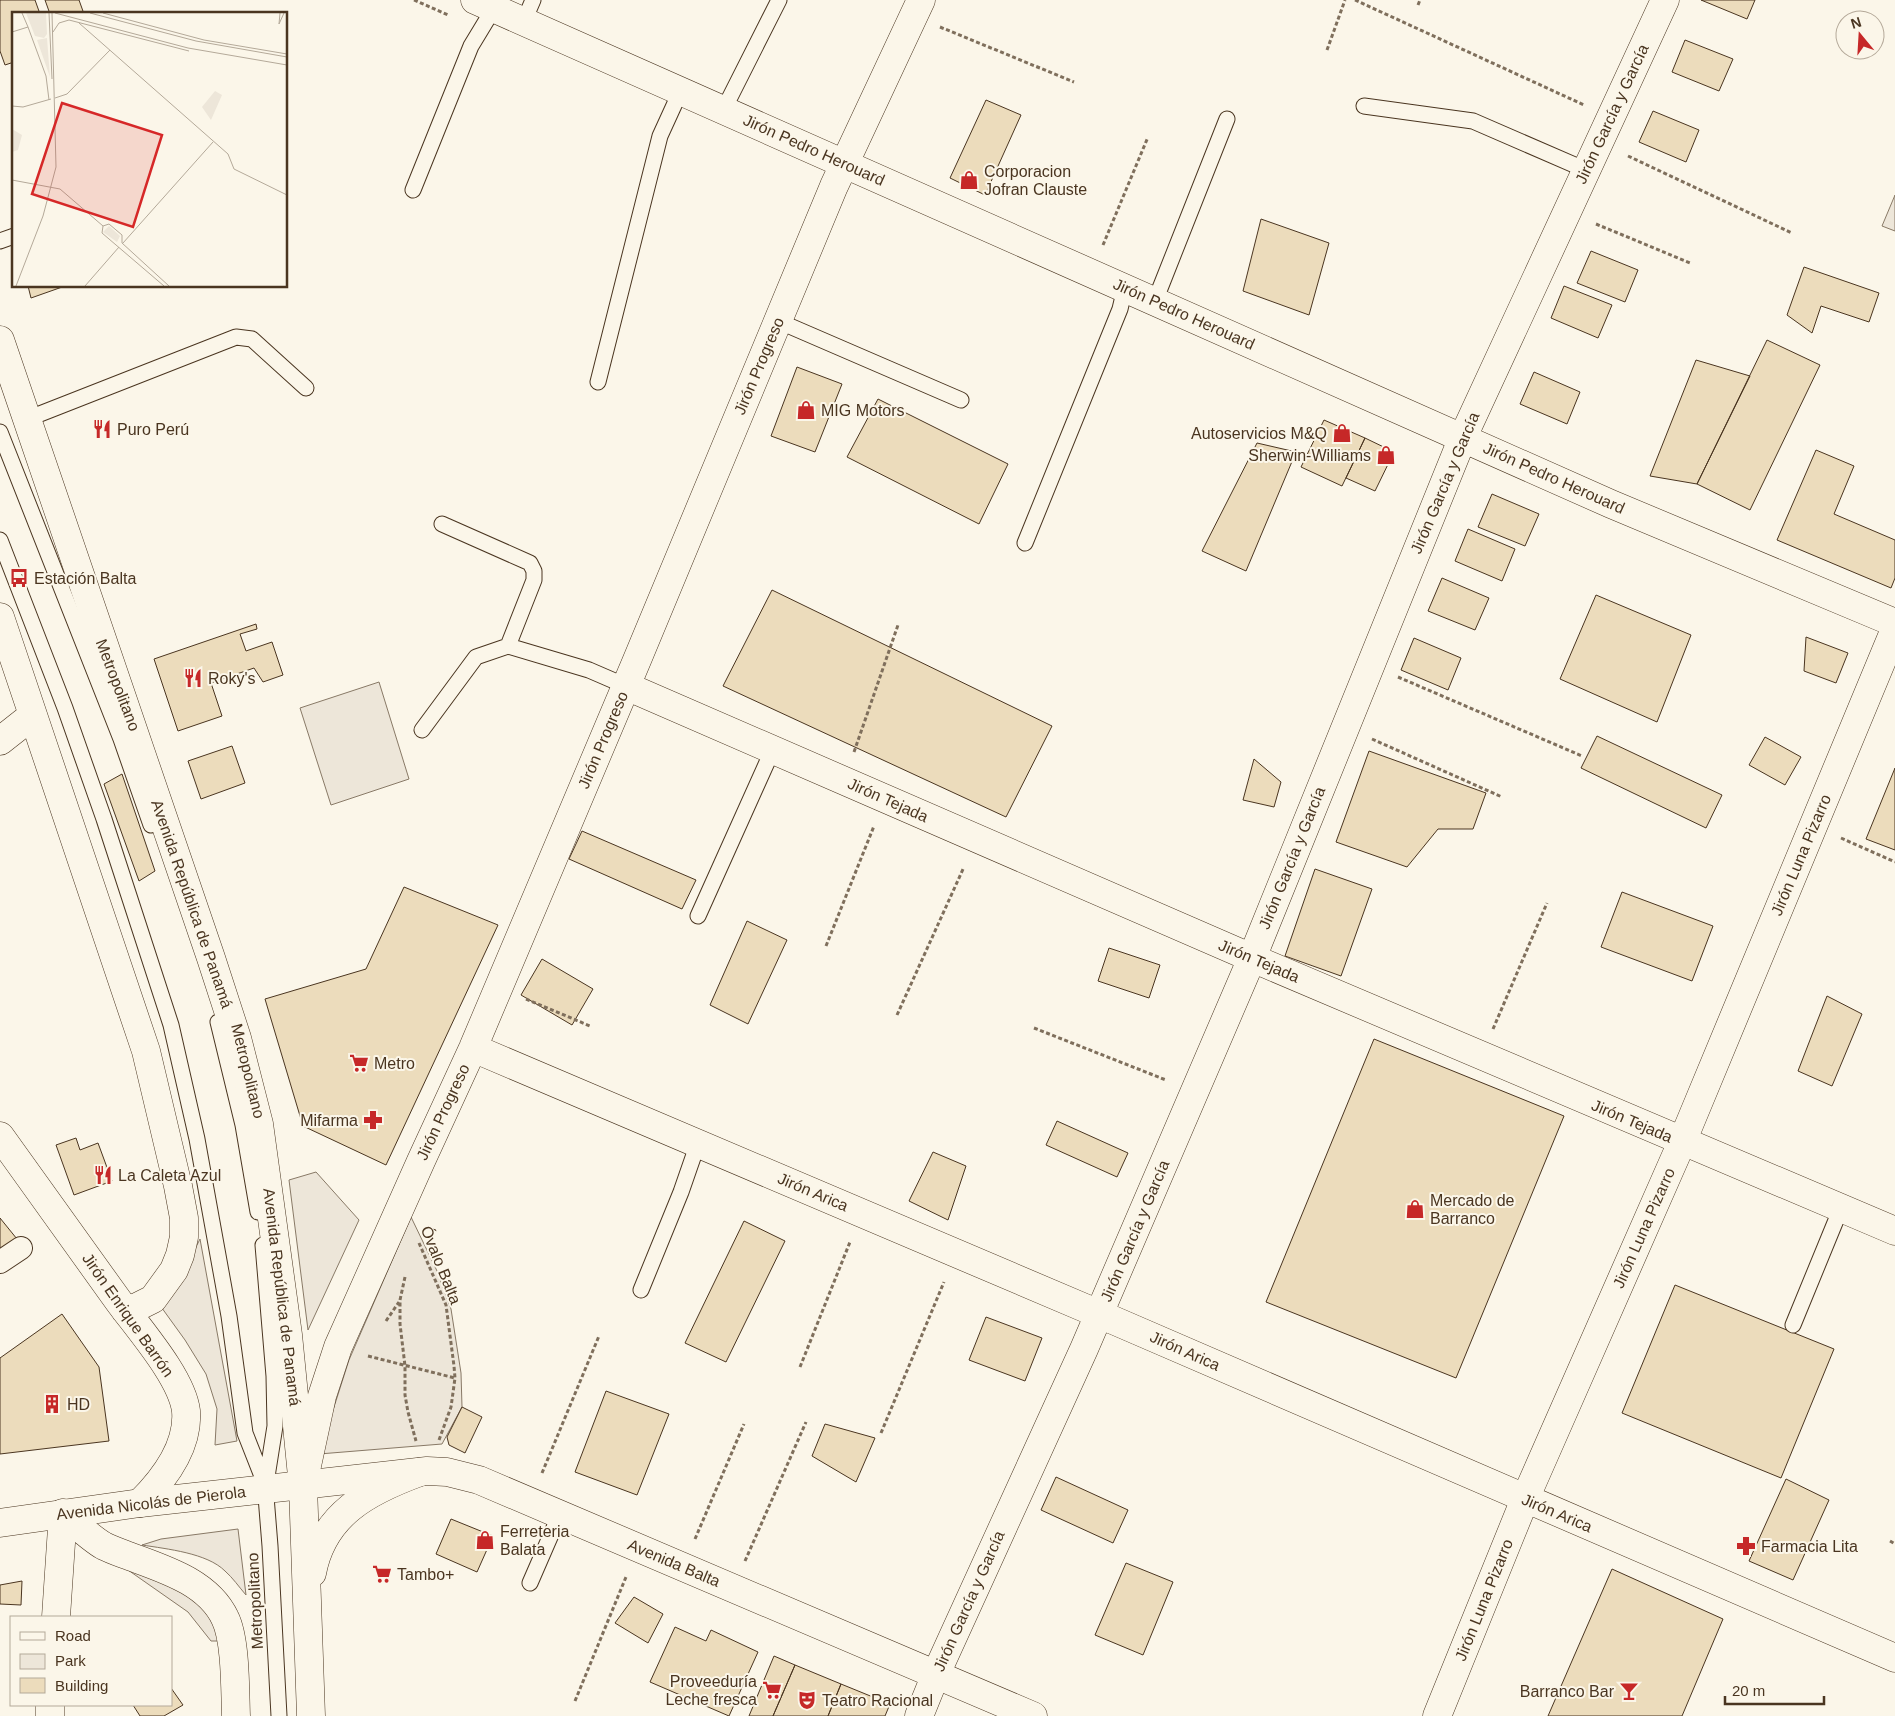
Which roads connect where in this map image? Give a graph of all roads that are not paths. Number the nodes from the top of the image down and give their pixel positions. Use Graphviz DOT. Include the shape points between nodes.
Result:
graph roads {
  1 [pos="779,0"];
  2 [pos="1665,0"];
  3 [pos="485,4"];
  4 [pos="917,8"];
  5 [pos="529,11"];
  6 [pos="681,90"];
  7 [pos="1364,106"];
  8 [pos="724,109"];
  9 [pos="1228,119"];
  10 [pos="844,164"];
  11 [pos="1586,170"];
  12 [pos="413,190"];
  13 [pos="1125,288"];
  14 [pos="1155,301"];
  15 [pos="778,321"];
  16 [pos="0,340"];
  17 [pos="598,382"];
  18 [pos="306,388"];
  19 [pos="961,400"];
  20 [pos="27,419"];
  21 [pos="0,432"];
  22 [pos="1463,437"];
  23 [pos="442,524"];
  24 [pos="0,540"];
  25 [pos="1024,543"];
  26 [pos="0,617"];
  27 [pos="1895,623"];
  28 [pos="1895,629"];
  29 [pos="508,646"];
  30 [pos="626,686"];
  31 [pos="33,714"];
  32 [pos="422,730"];
  33 [pos="0,741"];
  34 [pos="772,749"];
  35 [pos="698,916"];
  36 [pos="1252,958"];
  37 [pos="474,1048"];
  38 [pos="0,1136"];
  39 [pos="1682,1142"];
  40 [pos="698,1143"];
  41 [pos="1841,1208"];
  42 [pos="1895,1231"];
  43 [pos="21,1248"];
  44 [pos="0,1262"];
  45 [pos="641,1290"];
  46 [pos="125,1310"];
  47 [pos="1099,1314"];
  48 [pos="1794,1325"];
  49 [pos="420,1472"];
  50 [pos="303,1486"];
  51 [pos="266,1487"];
  52 [pos="1525,1499"];
  53 [pos="140,1503"];
  54 [pos="63,1513"];
  55 [pos="560,1514"];
  56 [pos="0,1523"];
  57 [pos="530,1583"];
  58 [pos="56,1616"];
  59 [pos="307,1630"];
  60 [pos="1895,1658"];
  61 [pos="936,1674"];
  62 [pos="236,1716"];
  63 [pos="279,1716"];
  64 [pos="311,1716"];
  65 [pos="919,1716"];
  66 [pos="1033,1716"];
  67 [pos="1437,1716"];
  1 -- 8 [label="lane"];
  2 -- 11 [label="street, Jirón García y García"];
  3 -- 5 [label="street, Jirón Pedro Herouard"];
  3 -- 12 [label="lane"];
  4 -- 10 [label="street, Jirón Progreso"];
  5 -- 6 [label="street, Jirón Pedro Herouard"];
  6 -- 8 [label="street, Jirón Pedro Herouard"];
  6 -- 17 [label="lane" via="660,136"];
  7 -- 11 [label="lane" via="1474,121"];
  8 -- 10 [label="street, Jirón Pedro Herouard"];
  9 -- 14 [label="lane"];
  10 -- 13 [label="street, Jirón Pedro Herouard"];
  10 -- 15 [label="street, Jirón Progreso"];
  11 -- 22 [label="street, Jirón García y García"];
  13 -- 14 [label="street, Jirón Pedro Herouard"];
  13 -- 25 [label="lane" via="1120,309"];
  14 -- 22 [label="street, Jirón Pedro Herouard"];
  15 -- 19 [label="lane"];
  15 -- 30 [label="street, Jirón Progreso"];
  16 -- 20 [label="street, Avenida República de Panamá"];
  18 -- 20 [label="lane" via="252,339 236,337"];
  20 -- 50 [label="street, Avenida República de Panamá" via="237,1038 259,1124 288,1335"];
  21 -- 51 [label="lane, Metropolitano" via="121,739 169,872 222,1037 243,1124 262,1236 275,1426"];
  22 -- 27 [label="street, Jirón Pedro Herouard" via="1611,504"];
  22 -- 36 [label="street, Jirón García y García"];
  23 -- 29 [label="lane" via="530,563 534,580"];
  24 -- 51 [label="lane, Metropolitano" via="94,791 171,1025 197,1139 226,1298 245,1432"];
  26 -- 31 [label="street"];
  28 -- 39 [label="street, Jirón Luna Pizarro"];
  29 -- 30 [label="lane" via="589,670"];
  29 -- 32 [label="lane" via="476,657"];
  30 -- 34 [label="street, Jirón Tejada"];
  30 -- 37 [label="street, Jirón Progreso"];
  31 -- 33 [label="street"];
  31 -- 46 [label="street" via="146,1051 182,1210 184,1237 174,1270 153,1299"];
  34 -- 35 [label="lane"];
  34 -- 36 [label="street, Jirón Tejada"];
  36 -- 39 [label="street, Jirón Tejada"];
  36 -- 47 [label="street, Jirón García y García"];
  37 -- 40 [label="street, Jirón Arica"];
  37 -- 50 [label="street, Jirón Progreso" via="338,1347 313,1431"];
  38 -- 46 [label="street, Jirón Enrique Barrón"];
  39 -- 41 [label="street, Jirón Tejada"];
  39 -- 52 [label="street, Jirón Luna Pizarro"];
  40 -- 45 [label="lane"];
  40 -- 47 [label="street, Jirón Arica"];
  41 -- 42 [label="street, Jirón Tejada"];
  41 -- 48 [label="lane"];
  43 -- 44 [label="street"];
  46 -- 53 [label="street, Jirón Enrique Barrón" via="174,1379 186,1411 182,1442 171,1466"];
  47 -- 52 [label="street, Jirón Arica"];
  47 -- 61 [label="street, Jirón García y García"];
  49 -- 50 [label="street, Avenida Balta"];
  49 -- 55 [label="street, Avenida Balta" via="464,1475"];
  49 -- 59 [label="street" via="365,1496 327,1532 313,1566"];
  50 -- 51 [label="street, Avenida Nicolás de Pierola"];
  50 -- 59 [label="street"];
  51 -- 53 [label="street, Avenida Nicolás de Pierola"];
  51 -- 63 [label="lane, Metropolitano"];
  52 -- 60 [label="street, Jirón Arica"];
  52 -- 67 [label="street, Jirón Luna Pizarro"];
  53 -- 54 [label="street, Avenida Nicolás de Pierola"];
  54 -- 56 [label="street, Avenida Nicolás de Pierola"];
  54 -- 58 [label="street"];
  54 -- 62 [label="street" via="104,1546 188,1581 204,1590 216,1604 230,1633"];
  55 -- 57 [label="lane"];
  55 -- 61 [label="street, Avenida Balta"];
  59 -- 64 [label="street"];
  61 -- 65 [label="street, Jirón García y García"];
  61 -- 66 [label="street, Avenida Balta"];
}
